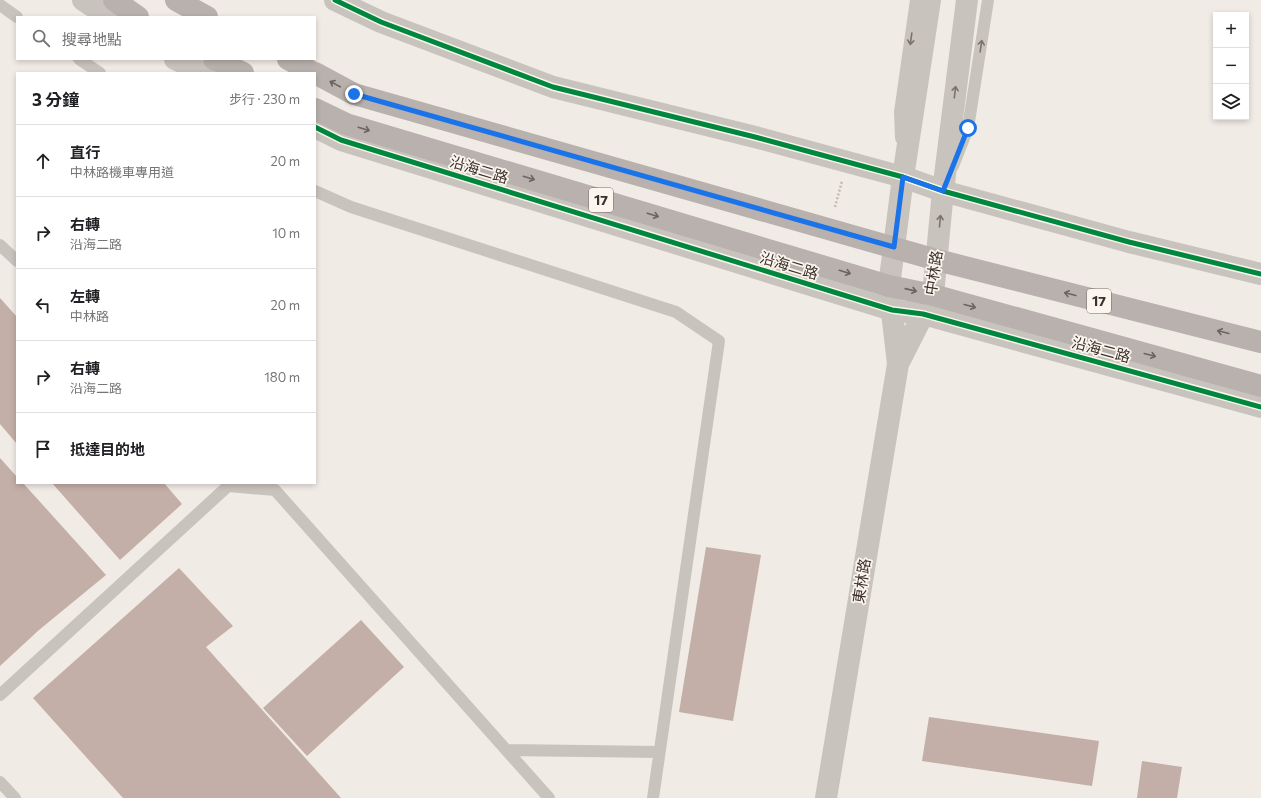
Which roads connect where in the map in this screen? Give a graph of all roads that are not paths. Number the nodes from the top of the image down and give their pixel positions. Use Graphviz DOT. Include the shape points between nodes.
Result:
graph roads {
  1 [pos="83,0"];
  2 [pos="114,0"];
  3 [pos="176,0"];
  4 [pos="335,0"];
  5 [pos="916,0"];
  6 [pos="930,0"];
  7 [pos="967,0"];
  8 [pos="988,0"];
  9 [pos="0,5"];
  10 [pos="16,16"];
  11 [pos="107,16"];
  12 [pos="137,16"];
  13 [pos="205,16"];
  14 [pos="81,60"];
  15 [pos="177,60"];
  16 [pos="216,60"];
  17 [pos="290,60"];
  18 [pos="99,72"];
  19 [pos="201,72"];
  20 [pos="241,72"];
  21 [pos="313,72"];
  22 [pos="316,74"];
  23 [pos="316,109"];
  24 [pos="316,128"];
  25 [pos="903,177"];
  26 [pos="316,191"];
  27 [pos="943,191"];
  28 [pos="0,245"];
  29 [pos="894,247"];
  30 [pos="16,260"];
  31 [pos="937,260"];
  32 [pos="1261,274"];
  33 [pos="889,286"];
  34 [pos="928,304"];
  35 [pos="892,310"];
  36 [pos="1261,342"];
  37 [pos="898,364"];
  38 [pos="1261,386"];
  39 [pos="1261,407"];
  40 [pos="227,484"];
  41 [pos="0,695"];
  42 [pos="507,750"];
  43 [pos="659,752"];
  44 [pos="0,782"];
  45 [pos="15,798"];
  46 [pos="549,798"];
  47 [pos="653,798"];
  48 [pos="826,798"];
  1 -- 11 [label="street"];
  2 -- 12 [label="main road"];
  3 -- 13 [label="main road"];
  4 -- 25 [label="street" via="381,22 552,87"];
  5 -- 25 [label="lane, one-way" via="900,112"];
  6 -- 25 [label="street"];
  27 -- 7 [label="street, 中林路, one-way"];
  27 -- 8 [label="lane, one-way" via="968,128"];
  9 -- 10 [label="lane"];
  14 -- 18 [label="lane"];
  15 -- 19 [label="street"];
  16 -- 20 [label="main road"];
  17 -- 21 [label="main road, 17"];
  29 -- 22 [label="main road, 17, one-way" via="354,94"];
  23 -- 33 [label="main road, 沿海二路 / 17, one-way" via="346,124"];
  24 -- 35 [label="street, 沿海二路" via="341,140"];
  25 -- 27 [label="street"];
  25 -- 29 [label="street"];
  26 -- 43 [label="lane" via="351,207 676,312 719,341"];
  31 -- 27 [label="street, 中林路, one-way"];
  27 -- 32 [label="street" via="1129,242"];
  28 -- 30 [label="lane"];
  29 -- 31 [label="main road, 17"];
  29 -- 33 [label="street"];
  31 -- 34 [label="street, 中林路"];
  36 -- 31 [label="main road, 17, one-way"];
  33 -- 34 [label="main road, 沿海二路 / 17, one-way"];
  33 -- 35 [label="street"];
  34 -- 35 [label="street, 沿海二路"];
  34 -- 37 [label="street, 中林路"];
  34 -- 38 [label="main road, 沿海二路 / 17, one-way"];
  34 -- 39 [label="street, 沿海二路"];
  35 -- 37 [label="street"];
  37 -- 48 [label="street, 東林路"];
  40 -- 41 [label="lane"];
  40 -- 42 [label="lane" via="275,490"];
  42 -- 43 [label="lane"];
  42 -- 46 [label="lane"];
  43 -- 47 [label="lane"];
  44 -- 45 [label="lane"];
}
